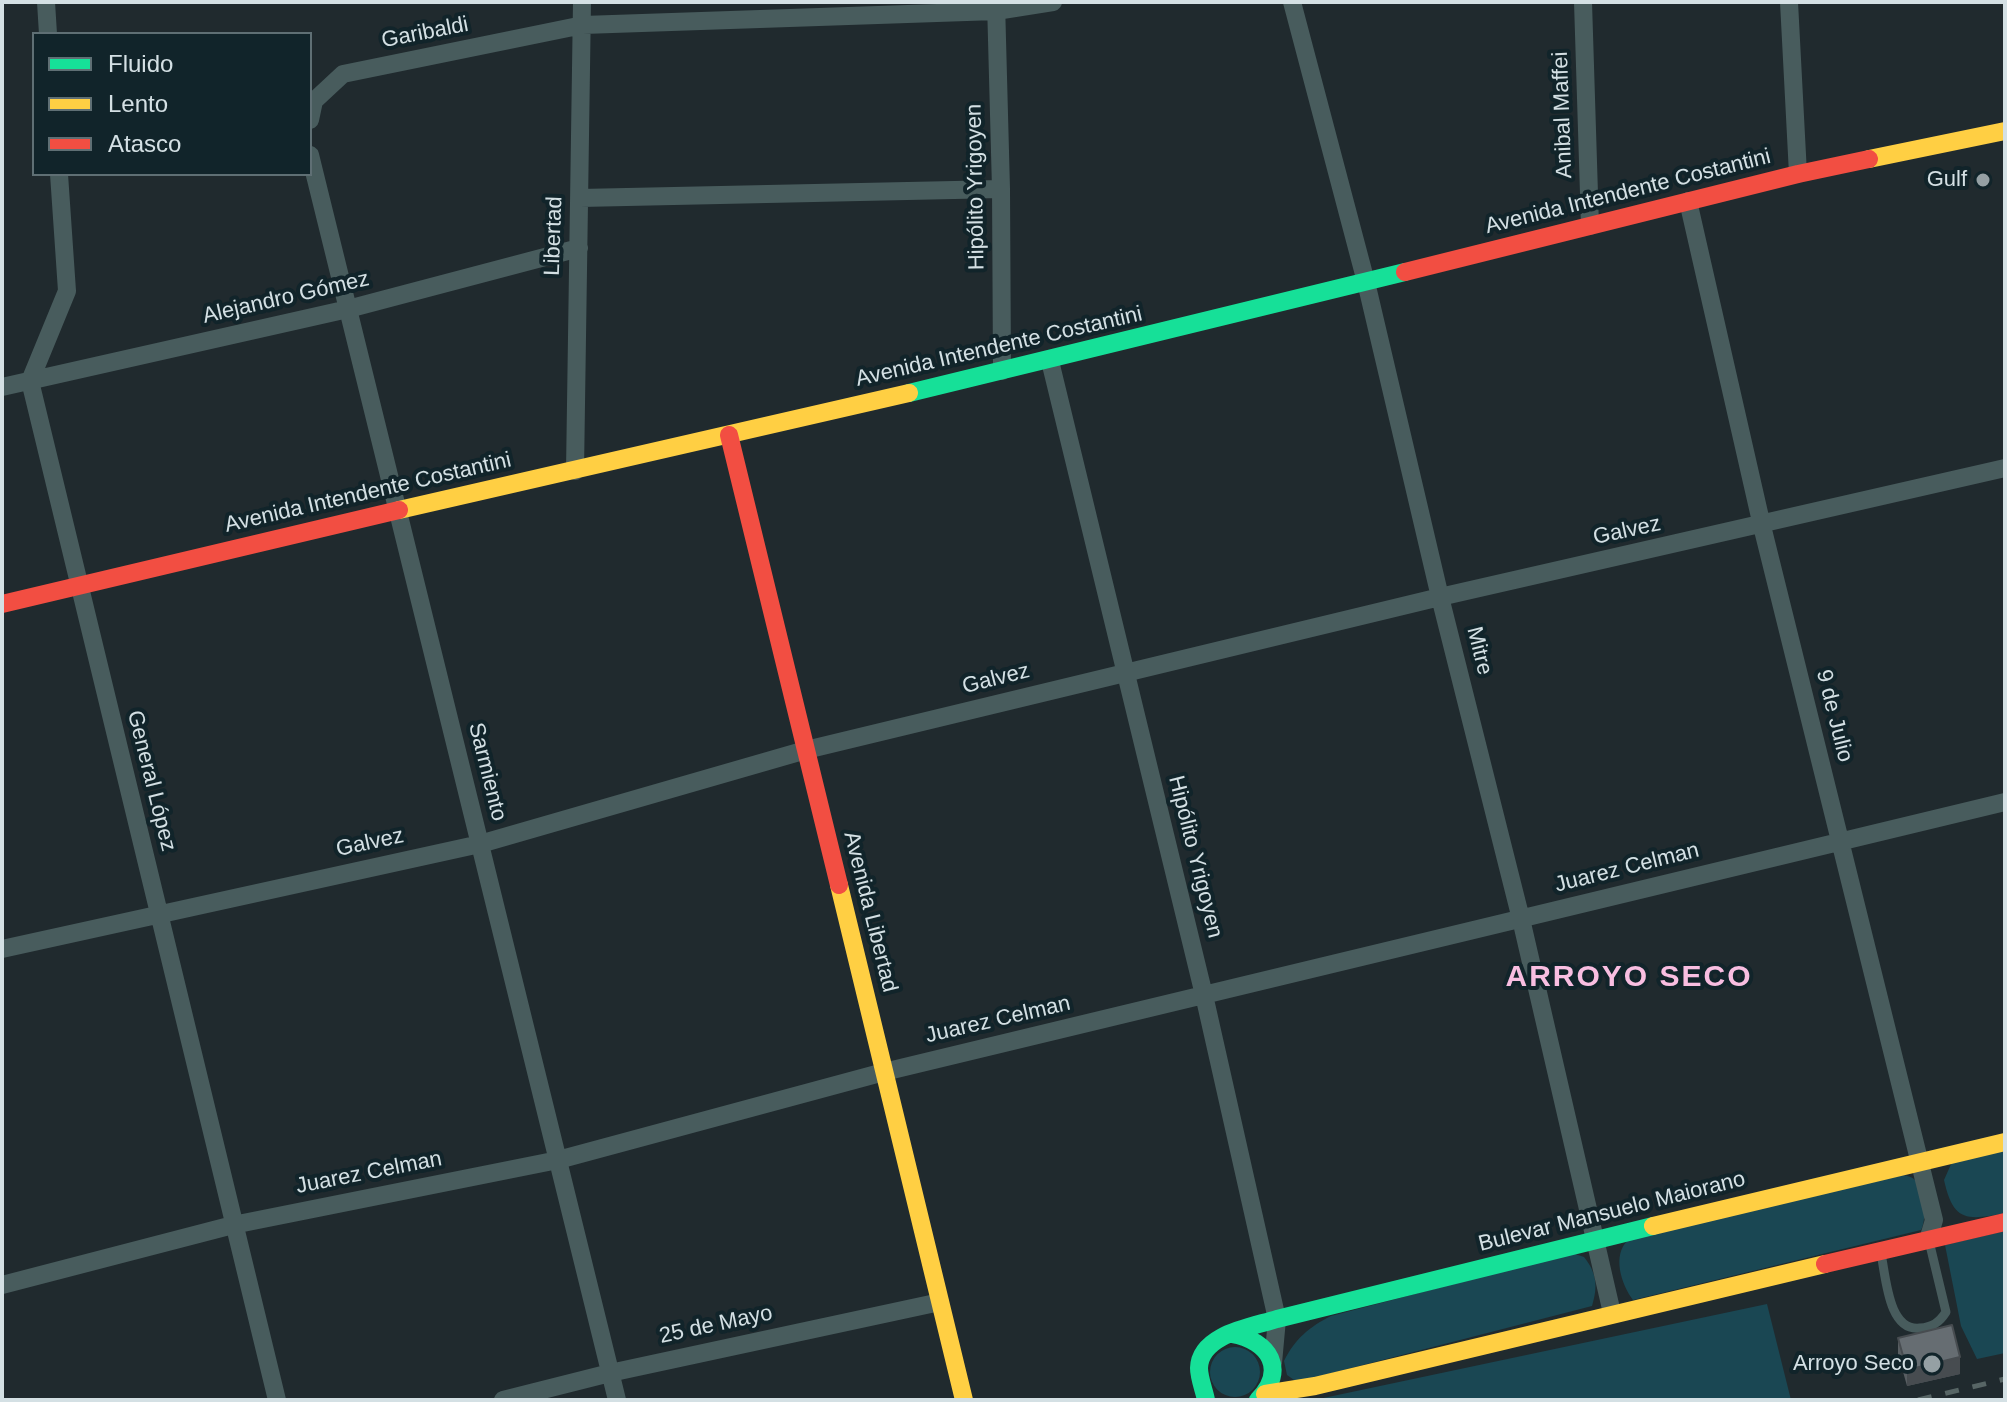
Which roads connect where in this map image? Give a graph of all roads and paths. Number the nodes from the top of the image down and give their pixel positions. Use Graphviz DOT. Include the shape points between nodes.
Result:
graph roads {
  1 [pos="46,2"];
  2 [pos="582,2"];
  3 [pos="1053,2"];
  4 [pos="1292,2"];
  5 [pos="1583,2"];
  6 [pos="1789,2"];
  7 [pos="996,7"];
  8 [pos="583,25"];
  9 [pos="48,32"];
  10 [pos="312,110"];
  11 [pos="2005,131"];
  12 [pos="312,163"];
  13 [pos="1798,174"];
  14 [pos="59,176"];
  15 [pos="1001,189"];
  16 [pos="580,198"];
  17 [pos="1688,201"];
  18 [pos="1590,226"];
  19 [pos="579,248"];
  20 [pos="1366,282"];
  21 [pos="348,309"];
  22 [pos="1050,361"];
  23 [pos="1002,371"];
  24 [pos="30,381"];
  25 [pos="2,387"];
  26 [pos="723,436"];
  27 [pos="2005,468"];
  28 [pos="575,471"];
  29 [pos="398,511"];
  30 [pos="1762,526"];
  31 [pos="79,584"];
  32 [pos="1440,597"];
  33 [pos="2,604"];
  34 [pos="1125,672"];
  35 [pos="799,752"];
  36 [pos="2005,802"];
  37 [pos="1840,840"];
  38 [pos="480,844"];
  39 [pos="158,914"];
  40 [pos="1521,919"];
  41 [pos="2,949"];
  42 [pos="1204,995"];
  43 [pos="876,1074"];
  44 [pos="2005,1142"];
  45 [pos="558,1160"];
  46 [pos="1920,1163"];
  47 [pos="2005,1222"];
  48 [pos="233,1225"];
  49 [pos="1597,1239"];
  50 [pos="1928,1240"];
  51 [pos="1880,1251"];
  52 [pos="2,1285"];
  53 [pos="932,1303"];
  54 [pos="1612,1313"];
  55 [pos="1277,1319"];
  56 [pos="1232,1334"];
  57 [pos="1273,1367"];
  58 [pos="610,1373"];
  59 [pos="1293,1395"];
  60 [pos="1208,1397"];
  61 [pos="1261,1398"];
  62 [pos="277,1400"];
  63 [pos="503,1400"];
  64 [pos="617,1400"];
  65 [pos="946,1400"];
  66 [pos="964,1400"];
  1 -- 9 [label="street"];
  2 -- 8 [label="street, Libertad"];
  3 -- 7 [label="street, Garibaldi"];
  4 -- 20 [label="street, Mitre"];
  5 -- 18 [label="street, Anibal Maffei"];
  6 -- 13 [label="street"];
  7 -- 8 [label="street, Garibaldi"];
  7 -- 15 [label="street, Hipólito Yrigoyen"];
  8 -- 10 [label="street, Garibaldi" via="343,74 314,101"];
  8 -- 16 [label="street, Libertad"];
  11 -- 13 [label="main road, Avenida Intendente Costantini"];
  12 -- 21 [label="street, Sarmiento"];
  13 -- 17 [label="main road, Avenida Intendente Costantini"];
  14 -- 24 [label="street" via="67,291"];
  15 -- 16 [label="street"];
  15 -- 23 [label="street, Hipólito Yrigoyen"];
  16 -- 19 [label="street, Libertad"];
  17 -- 18 [label="main road, Avenida Intendente Costantini"];
  17 -- 30 [label="street, 9 de Julio"];
  18 -- 20 [label="main road, Avenida Intendente Costantini"];
  19 -- 21 [label="street, Alejandro Gómez"];
  19 -- 28 [label="street, Libertad"];
  20 -- 22 [label="main road, Avenida Intendente Costantini"];
  20 -- 32 [label="street, Mitre"];
  21 -- 24 [label="street, Alejandro Gómez"];
  21 -- 29 [label="street, Sarmiento"];
  22 -- 23 [label="main road, Avenida Intendente Costantini"];
  22 -- 34 [label="street, Hipólito Yrigoyen"];
  23 -- 26 [label="main road, Avenida Intendente Costantini"];
  24 -- 25 [label="street, Alejandro Gómez"];
  24 -- 31 [label="street, General López"];
  26 -- 28 [label="main road, Avenida Intendente Costantini"];
  26 -- 35 [label="main road, Avenida Libertad"];
  27 -- 30 [label="street, Galvez"];
  28 -- 29 [label="main road, Avenida Intendente Costantini"];
  29 -- 31 [label="main road, Avenida Intendente Costantini"];
  29 -- 38 [label="street, Sarmiento"];
  30 -- 32 [label="street, Galvez"];
  30 -- 37 [label="street, 9 de Julio"];
  31 -- 33 [label="main road, Avenida Intendente Costantini"];
  31 -- 39 [label="street, General López"];
  32 -- 34 [label="street, Galvez"];
  32 -- 40 [label="street, Mitre"];
  34 -- 35 [label="street, Galvez"];
  34 -- 42 [label="street, Hipólito Yrigoyen"];
  35 -- 38 [label="street, Galvez"];
  35 -- 43 [label="main road, Avenida Libertad"];
  36 -- 37 [label="street, Juarez Celman"];
  37 -- 40 [label="street, Juarez Celman"];
  37 -- 46 [label="street, 9 de Julio"];
  38 -- 39 [label="street, Galvez"];
  38 -- 45 [label="street, Sarmiento"];
  39 -- 41 [label="street, Galvez"];
  39 -- 48 [label="street, General López"];
  40 -- 42 [label="street, Juarez Celman"];
  40 -- 49 [label="street, Mitre"];
  42 -- 43 [label="street, Juarez Celman"];
  42 -- 55 [label="street, Hipólito Yrigoyen"];
  43 -- 45 [label="street, Juarez Celman"];
  43 -- 53 [label="main road, Avenida Libertad"];
  44 -- 46 [label="main road, Bulevar Mansuelo Maiorano"];
  45 -- 48 [label="street, Juarez Celman"];
  45 -- 58 [label="street, Sarmiento"];
  46 -- 49 [label="main road, Bulevar Mansuelo Maiorano"];
  46 -- 50 [label="street, 9 de Julio" via="1934,1220"];
  47 -- 50 [label="main road"];
  48 -- 52 [label="street, Juarez Celman"];
  48 -- 62 [label="street, General López"];
  49 -- 54 [label="street, Mitre"];
  49 -- 55 [label="main road, Bulevar Mansuelo Maiorano"];
  50 -- 51 [label="main road"];
  50 -- 51 [label="lane" via="1946,1312 1928,1327 1913,1329 1893,1311"];
  51 -- 54 [label="main road"];
  53 -- 58 [label="street, 25 de Mayo"];
  53 -- 65 [label="main road, Avenida Libertad"];
  53 -- 66 [label="main road, Avenida Libertad"];
  54 -- 59 [label="main road"];
  55 -- 56 [label="main road, Bulevar Mansuelo Maiorano"];
  55 -- 57 [label="street, Hipólito Yrigoyen"];
  56 -- 57 [label="main road" via="1254,1339 1267,1351"];
  56 -- 60 [label="main road, Bulevar Mansuelo Maiorano" via="1214,1341 1202,1356 1200,1381"];
  57 -- 61 [label="main road" via="1272,1381"];
  58 -- 63 [label="street, 25 de Mayo"];
  58 -- 64 [label="street, Sarmiento"];
  59 -- 61 [label="main road"];
}
